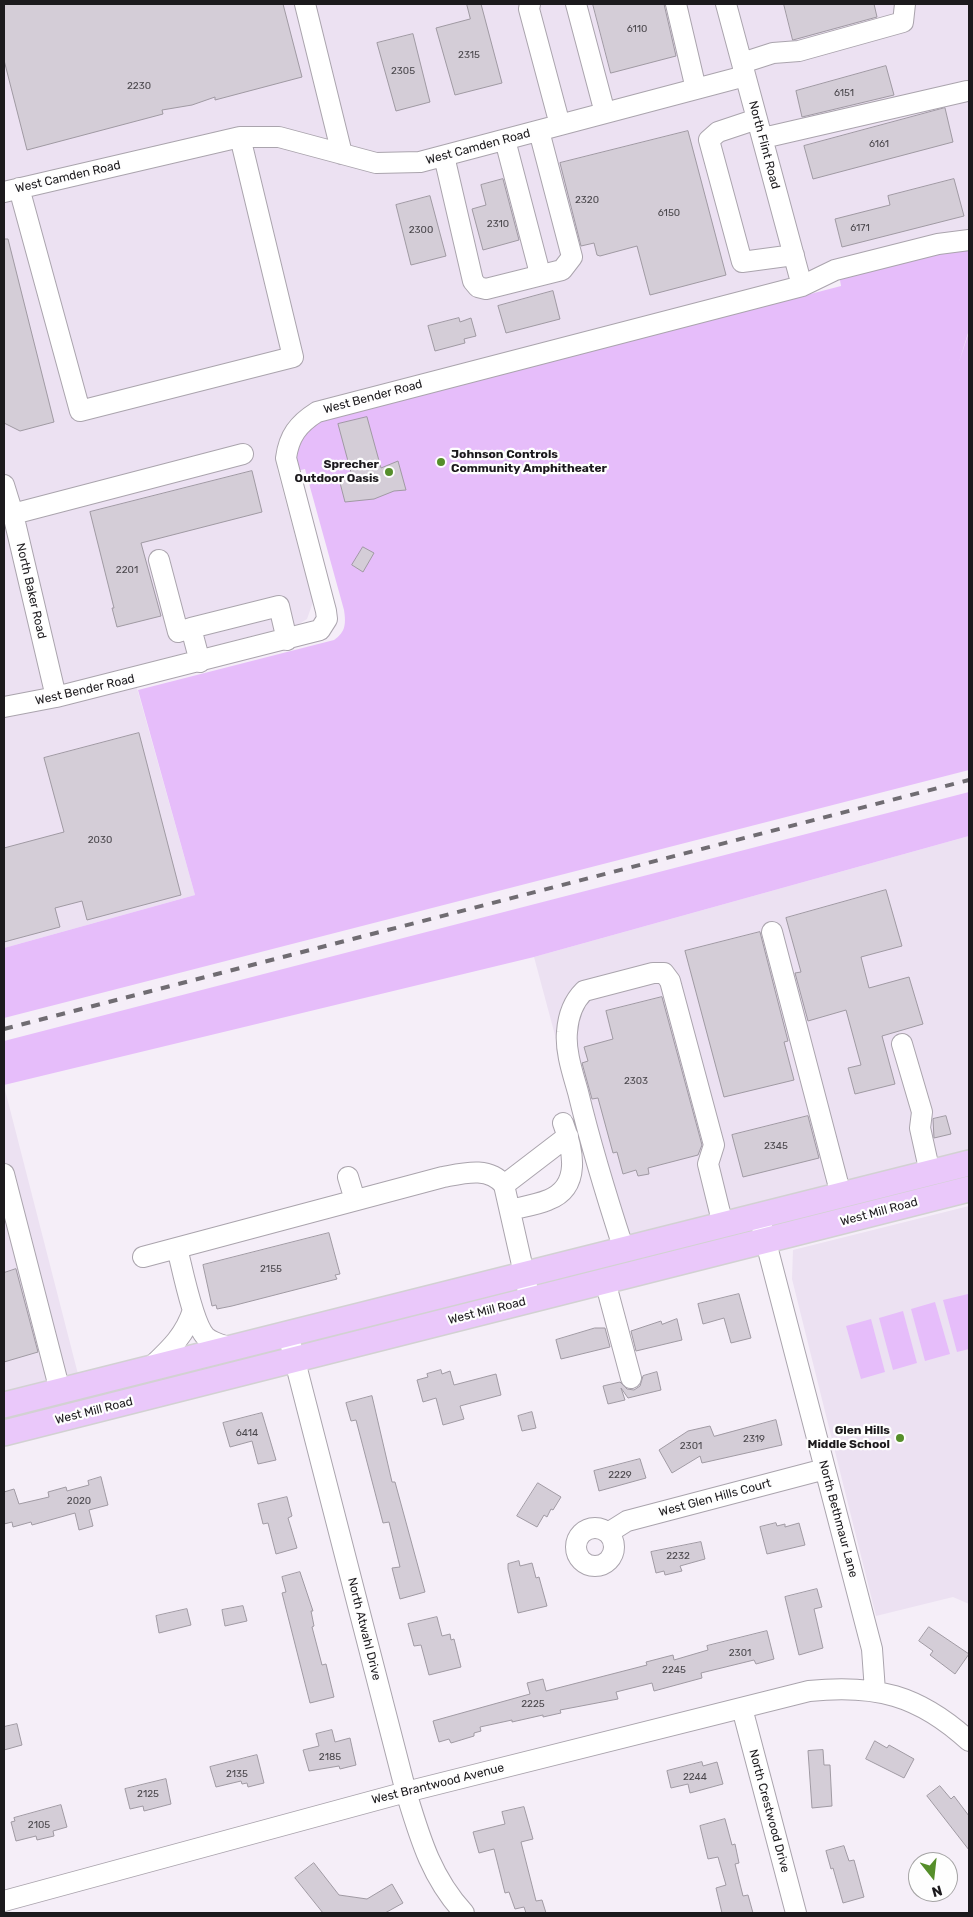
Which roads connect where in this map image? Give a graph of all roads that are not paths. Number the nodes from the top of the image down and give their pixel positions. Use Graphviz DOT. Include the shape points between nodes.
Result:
graph roads {
  1 [pos="305,4"];
  2 [pos="530,4"];
  3 [pos="576,4"];
  4 [pos="676,4"];
  5 [pos="905,4"];
  6 [pos="730,5"];
  7 [pos="744,70"];
  8 [pos="694,80"];
  9 [pos="967,91"];
  10 [pos="605,113"];
  11 [pos="560,125"];
  12 [pos="760,129"];
  13 [pos="539,131"];
  14 [pos="240,137"];
  15 [pos="505,140"];
  16 [pos="342,154"];
  17 [pos="444,156"];
  18 [pos="12,190"];
  19 [pos="969,240"];
  20 [pos="794,255"];
  21 [pos="538,271"];
  22 [pos="802,286"];
  23 [pos="243,454"];
  24 [pos="8,501"];
  25 [pos="159,560"];
  26 [pos="191,628"];
  27 [pos="288,640"];
  28 [pos="200,662"];
  29 [pos="56,697"];
  30 [pos="4,707"];
  31 [pos="772,932"];
  32 [pos="902,1044"];
  33 [pos="969,1163"];
  34 [pos="930,1173"];
  35 [pos="4,1174"];
  36 [pos="348,1177"];
  37 [pos="504,1185"];
  38 [pos="969,1189"];
  39 [pos="842,1195"];
  40 [pos="355,1200"];
  41 [pos="510,1210"];
  42 [pos="759,1216"];
  43 [pos="723,1225"];
  44 [pos="766,1241"];
  45 [pos="177,1248"];
  46 [pos="624,1250"];
  47 [pos="143,1257"];
  48 [pos="524,1275"];
  49 [pos="606,1281"];
  50 [pos="530,1300"];
  51 [pos="193,1310"];
  52 [pos="288,1334"];
  53 [pos="231,1348"];
  54 [pos="294,1360"];
  55 [pos="150,1368"];
  56 [pos="630,1378"];
  57 [pos="67,1389"];
  58 [pos="4,1405"];
  59 [pos="80,1414"];
  60 [pos="4,1433"];
  61 [pos="825,1469"];
  62 [pos="608,1533"];
  63 [pos="875,1690"];
  64 [pos="742,1708"];
  65 [pos="969,1741"];
  66 [pos="406,1792"];
  67 [pos="4,1901"];
  68 [pos="464,1913"];
  69 [pos="796,1913"];
  1 -- 16 [label="street"];
  2 -- 11 [label="street"];
  3 -- 10 [label="street"];
  4 -- 8 [label="street"];
  5 -- 7 [label="street, West Camden Road" via="903,22 799,51 772,53"];
  6 -- 7 [label="street, North Flint Road"];
  7 -- 8 [label="street, West Camden Road"];
  7 -- 12 [label="street, North Flint Road"];
  8 -- 10 [label="street, West Camden Road"];
  9 -- 12 [label="street"];
  10 -- 11 [label="street, West Camden Road"];
  11 -- 13 [label="street, West Camden Road"];
  12 -- 20 [label="street, North Flint Road"];
  12 -- 20 [label="street" via="718,132 709,140 742,262"];
  13 -- 15 [label="street, West Camden Road"];
  13 -- 21 [label="street" via="572,257 562,270"];
  14 -- 16 [label="street, West Camden Road" via="279,137"];
  14 -- 18 [label="street, West Camden Road"];
  14 -- 18 [label="street" via="293,357 80,412"];
  15 -- 17 [label="street, West Camden Road"];
  15 -- 21 [label="street"];
  16 -- 17 [label="street, West Camden Road" via="376,164 420,162"];
  17 -- 21 [label="street" via="473,281 486,289"];
  19 -- 22 [label="street, West Bender Road" via="938,244 835,270"];
  20 -- 22 [label="street, North Flint Road"];
  22 -- 27 [label="street, West Bender Road" via="328,408 306,418 291,437 286,458 327,619 320,630"];
  23 -- 24 [label="street"];
  24 -- 29 [label="street, North Baker Road"];
  25 -- 26 [label="street" via="178,632"];
  26 -- 27 [label="street" via="279,606"];
  26 -- 28 [label="street"];
  27 -- 28 [label="street, West Bender Road"];
  28 -- 29 [label="street, West Bender Road"];
  29 -- 30 [label="street, West Bender Road"];
  31 -- 39 [label="street"];
  32 -- 34 [label="street" via="922,1112 920,1128"];
  33 -- 34 [label="main road, West Mill Road"];
  34 -- 39 [label="main road, West Mill Road"];
  35 -- 57 [label="street"];
  36 -- 40 [label="street"];
  37 -- 40 [label="street" via="498,1178 485,1173 470,1172"];
  37 -- 41 [label="street"];
  37 -- 41 [label="street" via="565,1129 573,1162 569,1183 549,1200"];
  38 -- 44 [label="main road, West Mill Road"];
  39 -- 42 [label="main road, West Mill Road"];
  40 -- 45 [label="street"];
  41 -- 48 [label="street"];
  42 -- 43 [label="main road, West Mill Road"];
  42 -- 44 [label="street, North Bethmaur Lane"];
  43 -- 46 [label="main road, West Mill Road"];
  43 -- 46 [label="street" via="708,1164 714,1145 670,980 664,973 653,973 584,992 573,1007 566,1034 590,1141"];
  44 -- 49 [label="main road, West Mill Road"];
  44 -- 61 [label="street, North Bethmaur Lane"];
  45 -- 47 [label="street"];
  45 -- 51 [label="street"];
  46 -- 48 [label="main road, West Mill Road"];
  48 -- 50 [label="street"];
  48 -- 52 [label="main road, West Mill Road" via="367,1305"];
  49 -- 50 [label="main road, West Mill Road"];
  49 -- 56 [label="street"];
  50 -- 54 [label="main road, West Mill Road"];
  51 -- 53 [label="street" via="204,1336"];
  51 -- 55 [label="street" via="175,1345"];
  52 -- 53 [label="main road, West Mill Road"];
  52 -- 54 [label="street, North Atwahl Drive"];
  53 -- 55 [label="main road, West Mill Road"];
  54 -- 59 [label="main road, West Mill Road"];
  54 -- 66 [label="street, North Atwahl Drive"];
  55 -- 57 [label="main road, West Mill Road"];
  57 -- 58 [label="main road, West Mill Road"];
  57 -- 59 [label="street"];
  59 -- 60 [label="main road, West Mill Road"];
  61 -- 62 [label="street, West Glen Hills Court" via="627,1522"];
  61 -- 63 [label="street, North Bethmaur Lane" via="872,1649"];
  63 -- 64 [label="street, West Brantwood Avenue" via="809,1691"];
  63 -- 65 [label="street" via="930,1710"];
  64 -- 66 [label="street, West Brantwood Avenue"];
  64 -- 69 [label="street, North Crestwood Drive"];
  66 -- 67 [label="street, West Brantwood Avenue"];
  66 -- 68 [label="street, North Atwahl Drive" via="433,1870"];
}
